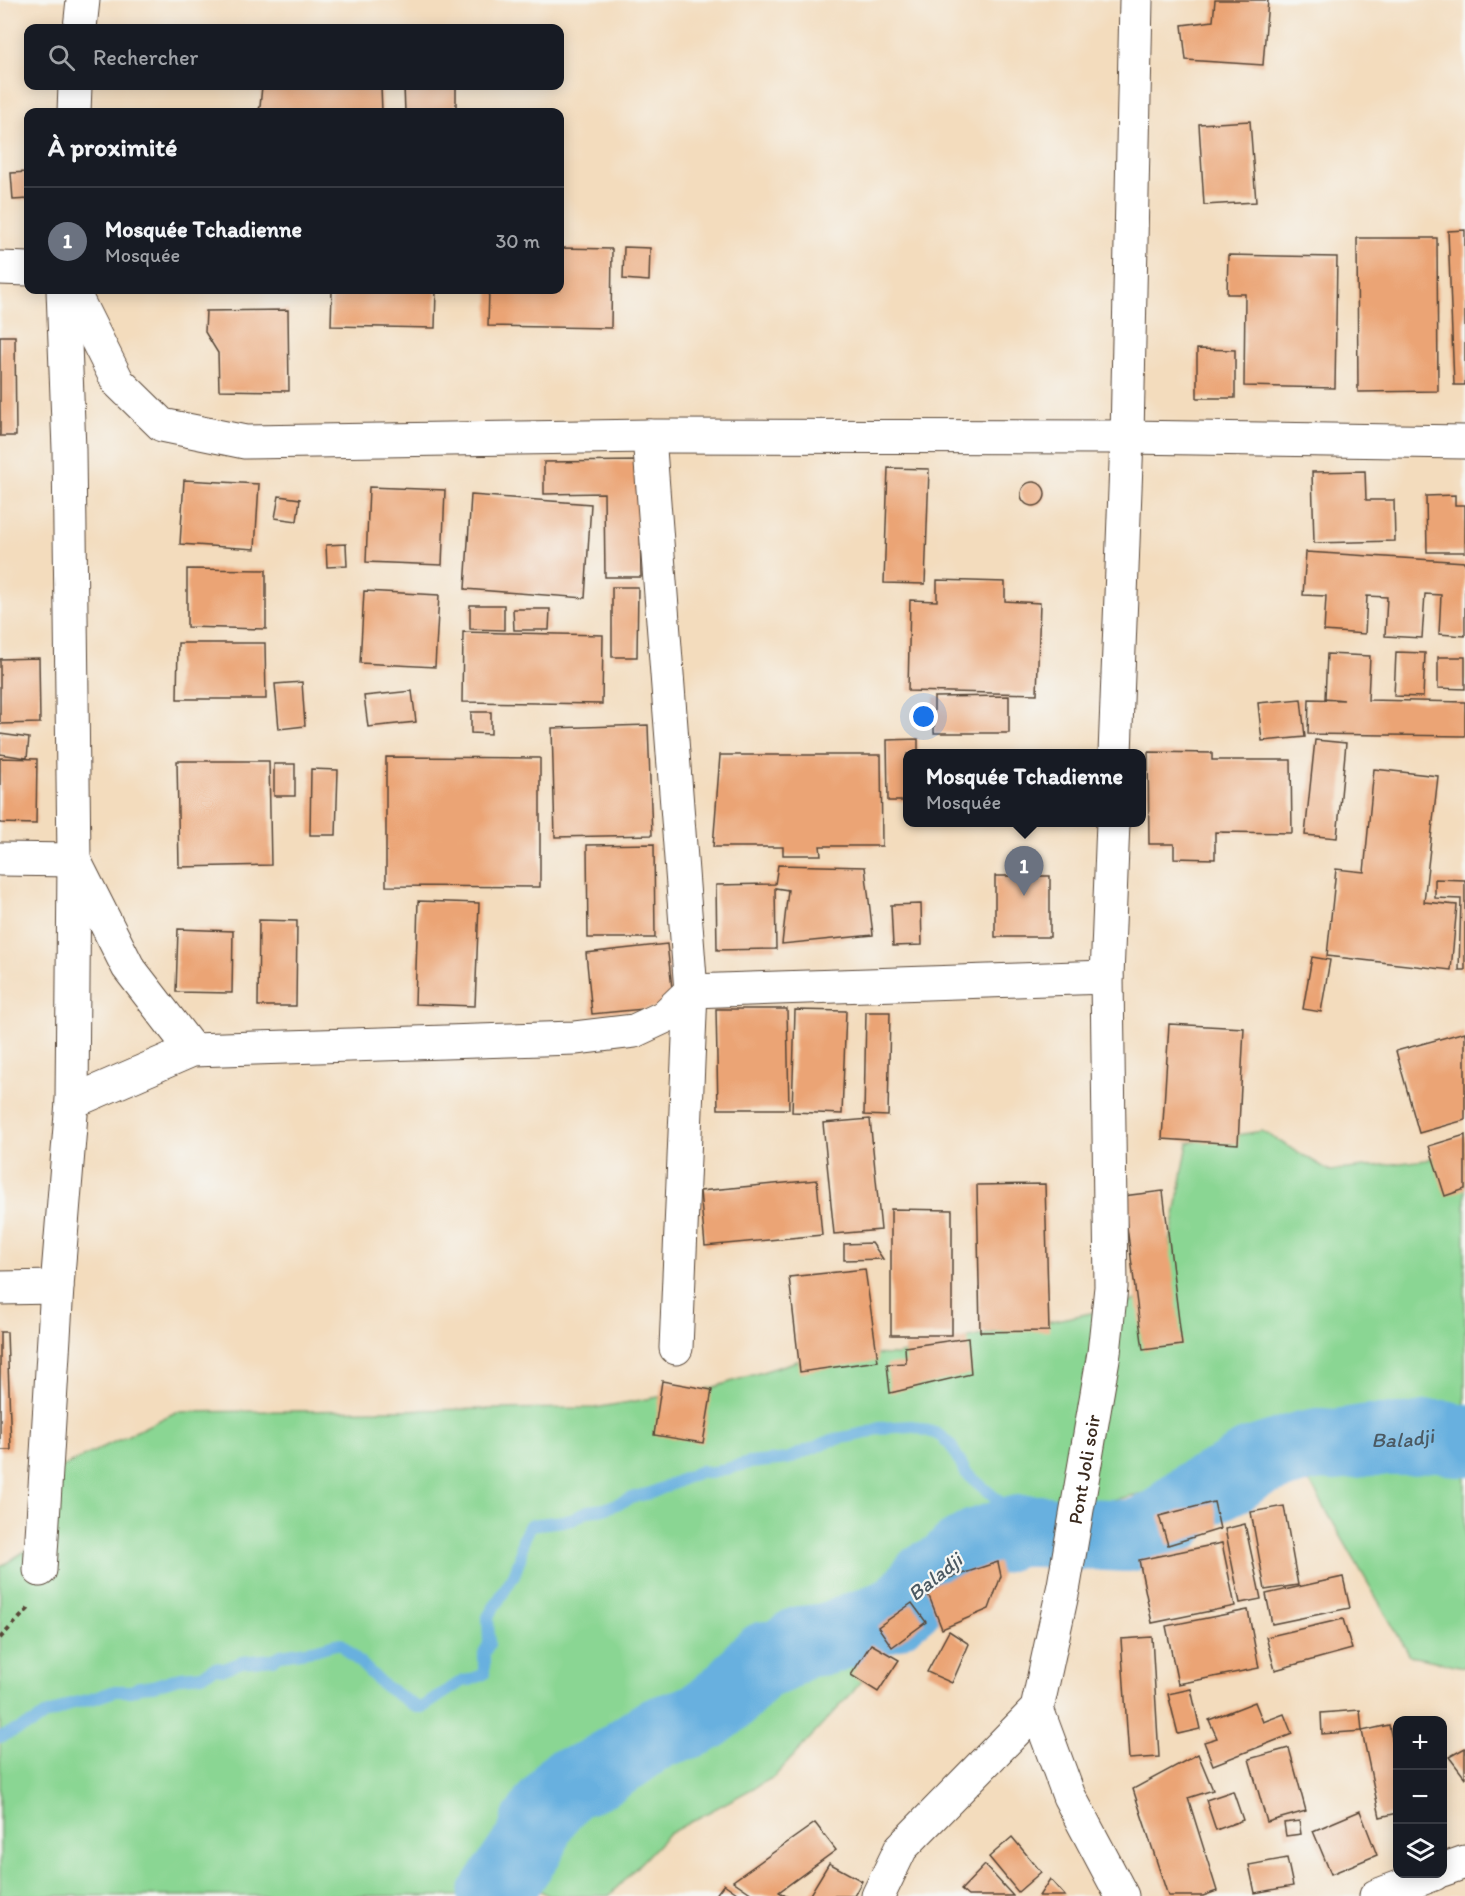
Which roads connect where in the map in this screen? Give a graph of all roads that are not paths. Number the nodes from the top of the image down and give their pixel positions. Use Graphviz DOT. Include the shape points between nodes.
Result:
graph roads {
  1 [pos="83,0"];
  2 [pos="1136,0"];
  3 [pos="81,24"];
  4 [pos="75,90"];
  5 [pos="74,108"];
  6 [pos="0,268"];
  7 [pos="24,268"];
  8 [pos="63,294"];
  9 [pos="74,294"];
  10 [pos="649,436"];
  11 [pos="1127,437"];
  12 [pos="1465,442"];
  13 [pos="1115,749"];
  14 [pos="1113,827"];
  15 [pos="0,859"];
  16 [pos="74,860"];
  17 [pos="1107,977"];
  18 [pos="691,991"];
  19 [pos="192,1050"];
  20 [pos="72,1102"];
  21 [pos="57,1287"];
  22 [pos="0,1288"];
  23 [pos="676,1348"];
  24 [pos="40,1569"];
  25 [pos="1037,1709"];
  26 [pos="1465,1862"];
  27 [pos="1447,1869"];
  28 [pos="1424,1878"];
  29 [pos="878,1896"];
  30 [pos="1122,1896"];
  31 [pos="1377,1896"];
  1 -- 3 [label="street"];
  2 -- 11 [label="street"];
  4 -- 5 [label="street"];
  6 -- 7 [label="street"];
  8 -- 16 [label="street"];
  9 -- 10 [label="street" via="118,382 162,425 245,442"];
  10 -- 11 [label="street"];
  10 -- 18 [label="street"];
  11 -- 12 [label="street"];
  11 -- 13 [label="street"];
  14 -- 17 [label="street, Pont Joli soir"];
  15 -- 16 [label="street"];
  16 -- 19 [label="street" via="128,967"];
  16 -- 20 [label="street"];
  17 -- 18 [label="street"];
  17 -- 25 [label="street, Pont Joli soir" via="1111,1287 1104,1353 1064,1585"];
  18 -- 19 [label="street" via="664,1017 634,1032 575,1038"];
  18 -- 23 [label="street"];
  19 -- 20 [label="street"];
  20 -- 21 [label="street"];
  21 -- 22 [label="street"];
  21 -- 24 [label="street"];
  25 -- 29 [label="street" via="901,1848"];
  25 -- 30 [label="street" via="1069,1796"];
  26 -- 27 [label="street"];
  28 -- 31 [label="street"];
}
